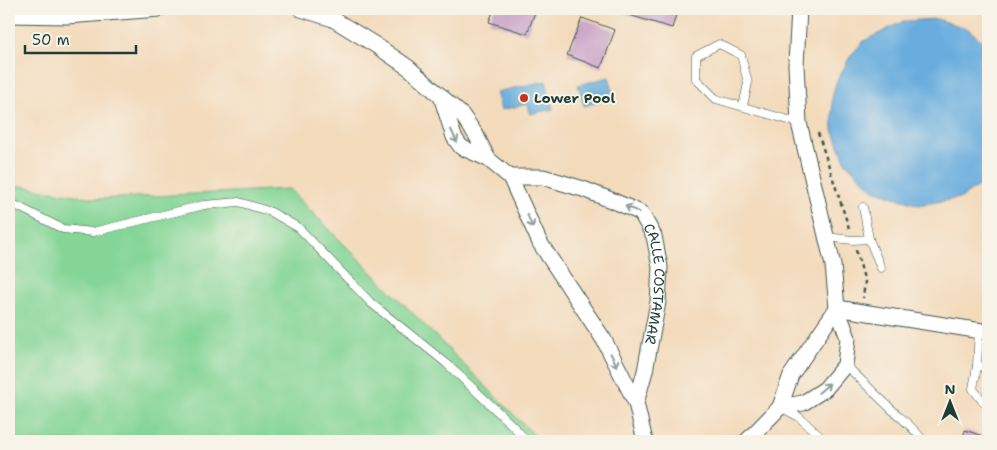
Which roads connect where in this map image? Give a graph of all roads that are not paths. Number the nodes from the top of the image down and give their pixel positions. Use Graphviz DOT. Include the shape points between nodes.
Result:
graph roads {
  1 [pos="159,9"];
  2 [pos="301,9"];
  3 [pos="799,9"];
  4 [pos="9,15"];
  5 [pos="743,106"];
  6 [pos="799,122"];
  7 [pos="510,177"];
  8 [pos="9,202"];
  9 [pos="863,206"];
  10 [pos="826,237"];
  11 [pos="869,239"];
  12 [pos="881,268"];
  13 [pos="837,308"];
  14 [pos="984,331"];
  15 [pos="845,365"];
  16 [pos="977,366"];
  17 [pos="988,367"];
  18 [pos="636,403"];
  19 [pos="988,403"];
  20 [pos="780,407"];
  21 [pos="526,441"];
  22 [pos="645,441"];
  23 [pos="747,441"];
  24 [pos="825,441"];
  25 [pos="923,441"];
  1 -- 4 [label="street" via="67,16"];
  2 -- 7 [label="street, CALLE COSTAMAR" via="333,19 409,68 462,115 488,159"];
  3 -- 6 [label="street" via="796,65"];
  5 -- 5 [label="lane" via="748,83 741,55 719,44 696,56 696,78 716,99"];
  5 -- 6 [label="lane"];
  6 -- 10 [label="street"];
  7 -- 18 [label="street, CALLE COSTAMAR, one-way" via="540,243 604,340"];
  18 -- 7 [label="street, CALLE COSTAMAR, one-way" via="658,302 660,267 654,236 641,214 600,196 543,177"];
  8 -- 21 [label="lane" via="63,229 93,232 204,205 239,202 271,212 299,228 372,303 446,363"];
  9 -- 11 [label="lane"];
  10 -- 11 [label="lane"];
  10 -- 13 [label="street" via="833,265"];
  11 -- 12 [label="lane"];
  13 -- 14 [label="street"];
  13 -- 15 [label="street" via="848,338"];
  13 -- 20 [label="street" via="791,375"];
  14 -- 16 [label="lane"];
  20 -- 15 [label="street, one-way" via="803,403 824,389"];
  15 -- 25 [label="lane" via="906,420"];
  16 -- 17 [label="lane"];
  16 -- 19 [label="lane" via="973,389 984,403"];
  18 -- 22 [label="street, CALLE COSTAMAR"];
  20 -- 23 [label="street"];
  20 -- 24 [label="lane" via="799,417"];
}
